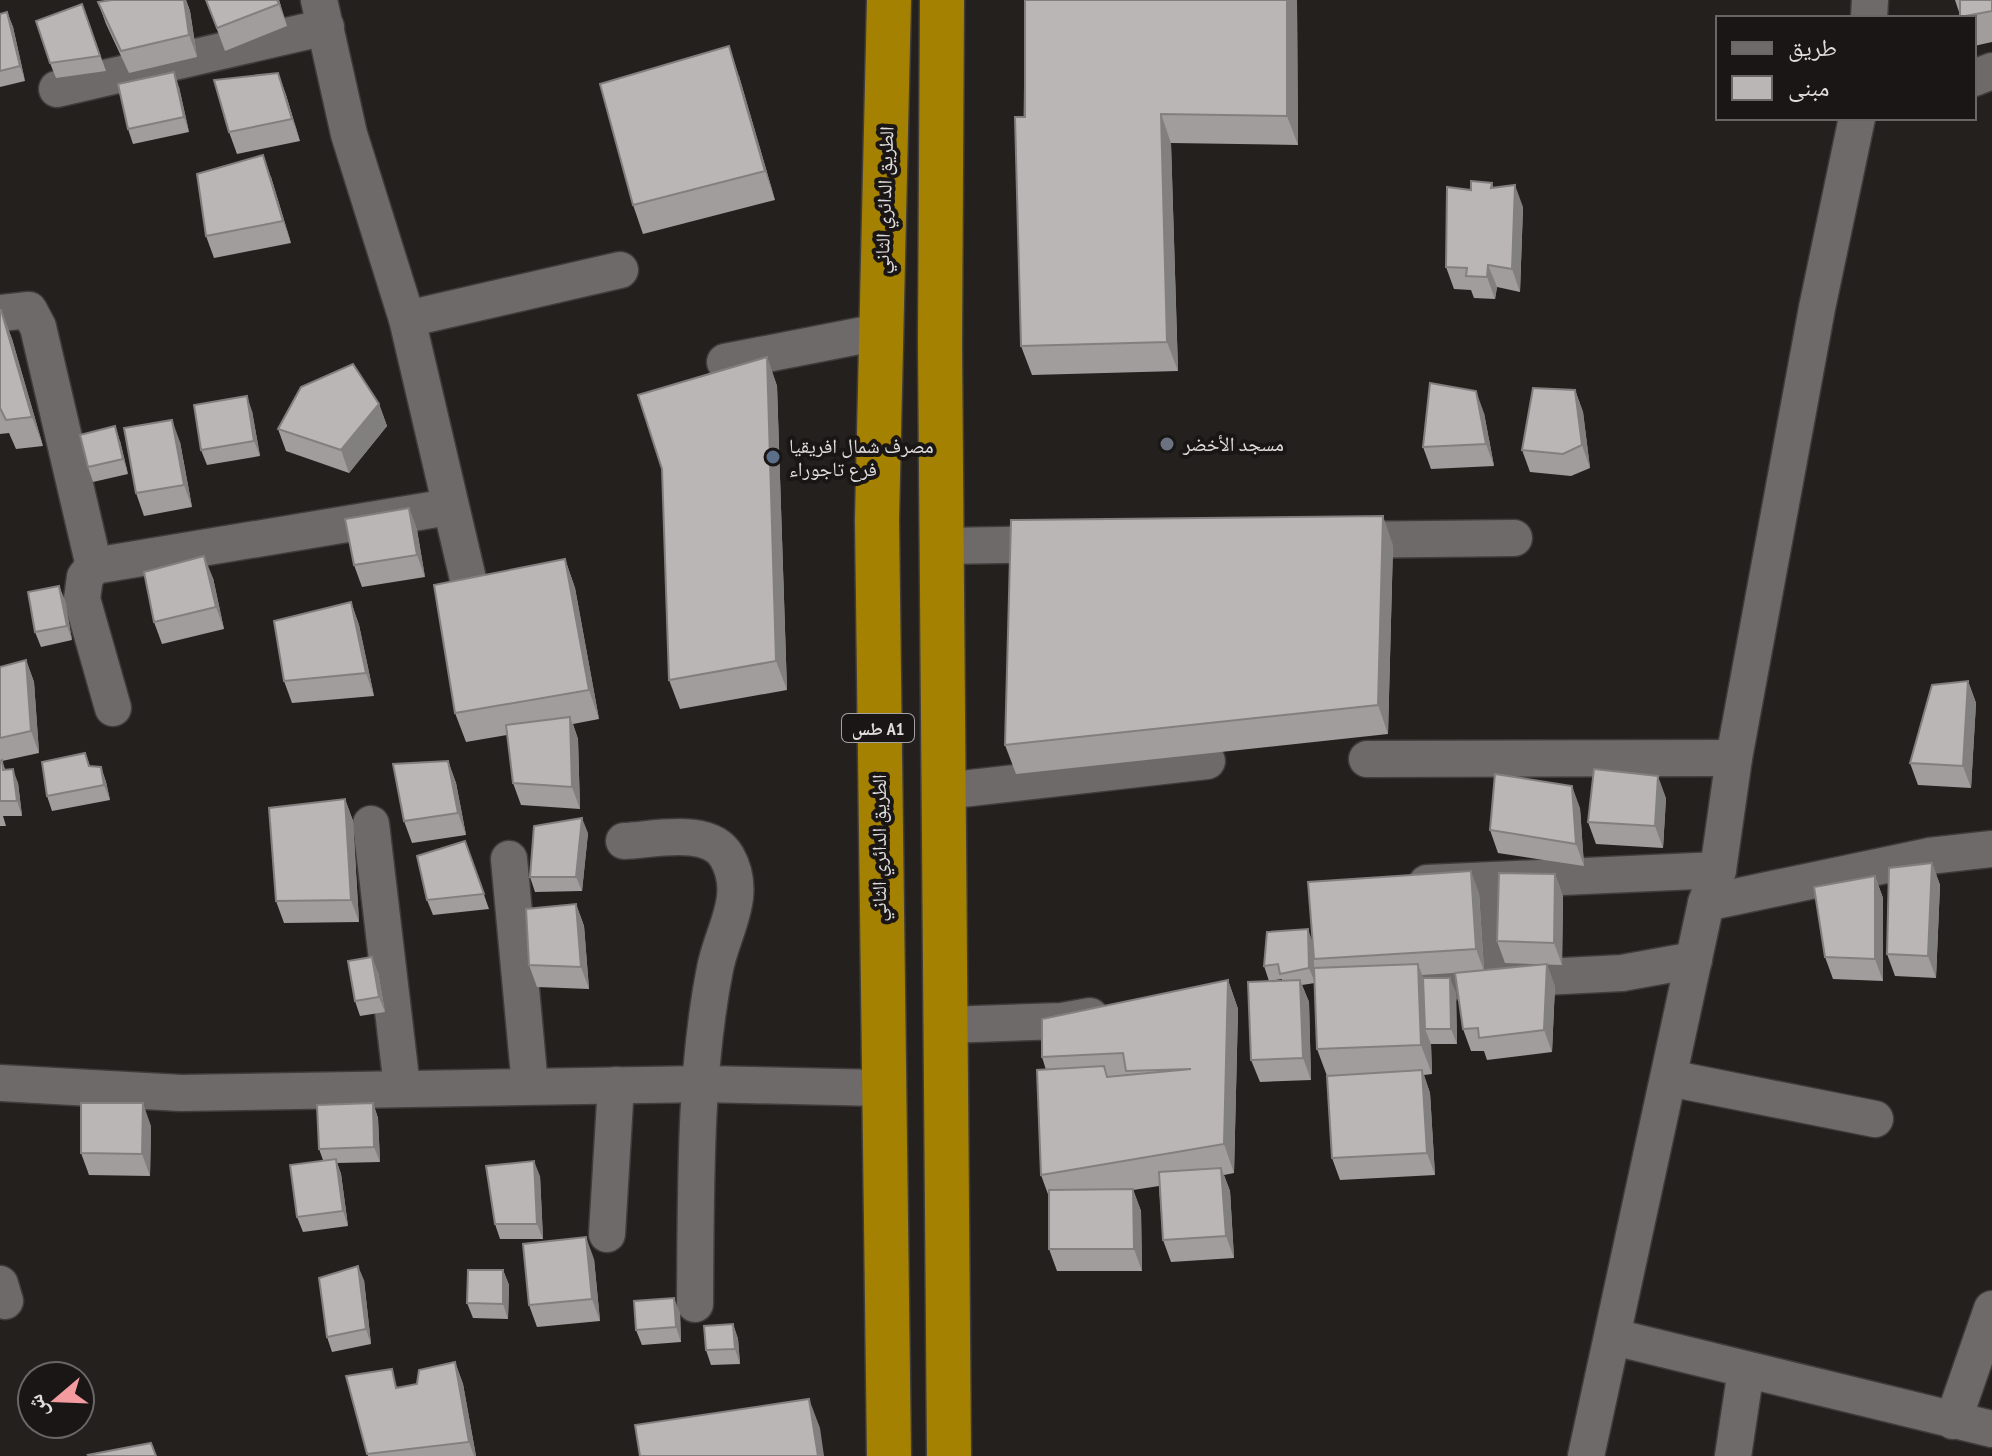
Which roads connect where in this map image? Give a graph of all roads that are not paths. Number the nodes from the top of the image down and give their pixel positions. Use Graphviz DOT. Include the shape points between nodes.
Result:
graph roads {
  1 [pos="889,0"];
  2 [pos="942,0"];
  3 [pos="322,14"];
  4 [pos="57,89"];
  5 [pos="1863,121"];
  6 [pos="884,190"];
  7 [pos="942,193"];
  8 [pos="620,270"];
  9 [pos="0,313"];
  10 [pos="407,319"];
  11 [pos="879,332"];
  12 [pos="940,344"];
  13 [pos="725,362"];
  14 [pos="449,507"];
  15 [pos="1514,538"];
  16 [pos="1307,540"];
  17 [pos="1101,543"];
  18 [pos="942,546"];
  19 [pos="94,566"];
  20 [pos="472,596"];
  21 [pos="113,708"];
  22 [pos="1734,758"];
  23 [pos="1367,759"];
  24 [pos="1207,761"];
  25 [pos="944,791"];
  26 [pos="371,824"];
  27 [pos="624,841"];
  28 [pos="1992,849"];
  29 [pos="509,859"];
  30 [pos="1718,870"];
  31 [pos="1494,880"];
  32 [pos="1394,884"];
  33 [pos="1706,903"];
  34 [pos="1694,960"];
  35 [pos="1495,981"];
  36 [pos="1369,984"];
  37 [pos="1129,1009"];
  38 [pos="946,1025"];
  39 [pos="1669,1078"];
  40 [pos="0,1083"];
  41 [pos="703,1084"];
  42 [pos="616,1085"];
  43 [pos="530,1086"];
  44 [pos="402,1087"];
  45 [pos="881,1088"];
  46 [pos="1875,1119"];
  47 [pos="607,1234"];
  48 [pos="695,1304"];
  49 [pos="1992,1309"];
  50 [pos="1614,1337"];
  51 [pos="1746,1370"];
  52 [pos="1953,1421"];
  53 [pos="1992,1429"];
  54 [pos="889,1456"];
  55 [pos="949,1456"];
  56 [pos="1586,1456"];
  57 [pos="1733,1456"];
  1 -- 6 [label="highway, الطريق الدائري الثاني / طس A1"];
  2 -- 7 [label="highway, طس A1"];
  3 -- 4 [label="street"];
  3 -- 10 [label="street" via="349,134"];
  5 -- 22 [label="street" via="1814,324"];
  6 -- 7 [label="highway" via="910,202"];
  6 -- 11 [label="highway, الطريق الدائري الثاني / طس A1"];
  7 -- 12 [label="highway, طس A1"];
  8 -- 10 [label="street"];
  9 -- 19 [label="street" via="29,310 38,327"];
  10 -- 14 [label="street"];
  11 -- 12 [label="highway" via="897,323 917,324"];
  11 -- 13 [label="street"];
  11 -- 45 [label="highway, الطريق الدائري الثاني / طس A1"];
  12 -- 18 [label="highway, طس A1"];
  14 -- 19 [label="street"];
  14 -- 20 [label="street"];
  15 -- 16 [label="street"];
  17 -- 18 [label="street"];
  18 -- 25 [label="highway, طس A1"];
  19 -- 21 [label="street" via="85,577 82,599"];
  22 -- 23 [label="street"];
  22 -- 30 [label="street"];
  24 -- 25 [label="street"];
  25 -- 38 [label="highway, طس A1"];
  26 -- 44 [label="street"];
  27 -- 41 [label="street" via="701,838 727,855 734,875 734,914 710,994"];
  28 -- 33 [label="street" via="1929,856"];
  29 -- 43 [label="street"];
  30 -- 31 [label="street"];
  30 -- 33 [label="street"];
  31 -- 32 [label="street"];
  31 -- 35 [label="street"];
  33 -- 34 [label="street"];
  34 -- 35 [label="street" via="1622,973"];
  34 -- 39 [label="street"];
  35 -- 36 [label="street"];
  37 -- 38 [label="street" via="1062,1021"];
  38 -- 55 [label="highway, طس A1"];
  39 -- 46 [label="street"];
  39 -- 50 [label="street"];
  40 -- 44 [label="street" via="181,1093"];
  41 -- 42 [label="street"];
  41 -- 45 [label="street"];
  41 -- 48 [label="street"];
  42 -- 43 [label="street"];
  42 -- 47 [label="street"];
  43 -- 44 [label="street"];
  45 -- 54 [label="highway, الطريق الدائري الثاني / طس A1"];
  49 -- 52 [label="street"];
  50 -- 51 [label="street"];
  50 -- 56 [label="street"];
  51 -- 52 [label="street"];
  51 -- 57 [label="street"];
  52 -- 53 [label="street"];
}
